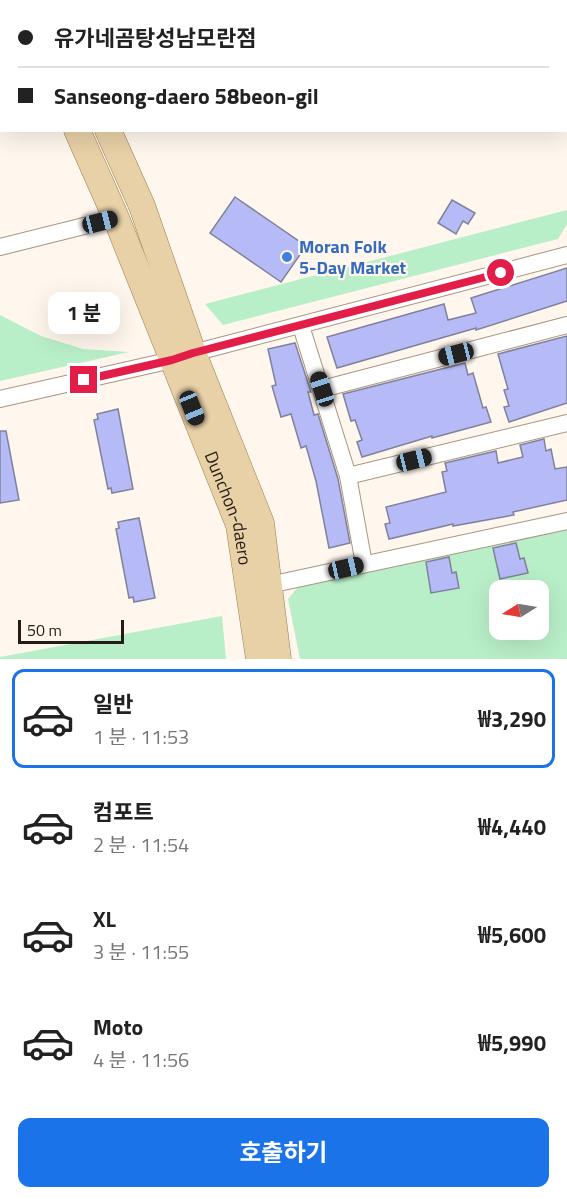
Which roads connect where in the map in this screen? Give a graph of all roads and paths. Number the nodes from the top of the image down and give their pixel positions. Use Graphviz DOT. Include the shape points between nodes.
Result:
graph roads {
  1 [pos="78,132"];
  2 [pos="109,132"];
  3 [pos="116,218"];
  4 [pos="0,247"];
  5 [pos="567,255"];
  6 [pos="567,325"];
  7 [pos="301,326"];
  8 [pos="183,356"];
  9 [pos="322,389"];
  10 [pos="0,399"];
  11 [pos="567,423"];
  12 [pos="348,476"];
  13 [pos="567,521"];
  14 [pos="364,564"];
  15 [pos="269,585"];
  16 [pos="259,659"];
  17 [pos="278,659"];
  1 -- 3 [label="main road, Dunchon-daero"];
  2 -- 8 [label="main road, Dunchon-daero" via="142,206"];
  3 -- 4 [label="street"];
  3 -- 8 [label="main road, Dunchon-daero"];
  5 -- 7 [label="street"];
  6 -- 9 [label="street"];
  7 -- 8 [label="street"];
  7 -- 9 [label="street"];
  8 -- 10 [label="street"];
  8 -- 15 [label="main road, Dunchon-daero" via="261,523"];
  8 -- 16 [label="main road, Dunchon-daero" via="239,525"];
  9 -- 12 [label="street"];
  11 -- 12 [label="street"];
  12 -- 14 [label="street"];
  13 -- 14 [label="street"];
  14 -- 15 [label="street"];
  15 -- 17 [label="main road, Dunchon-daero"];
}
